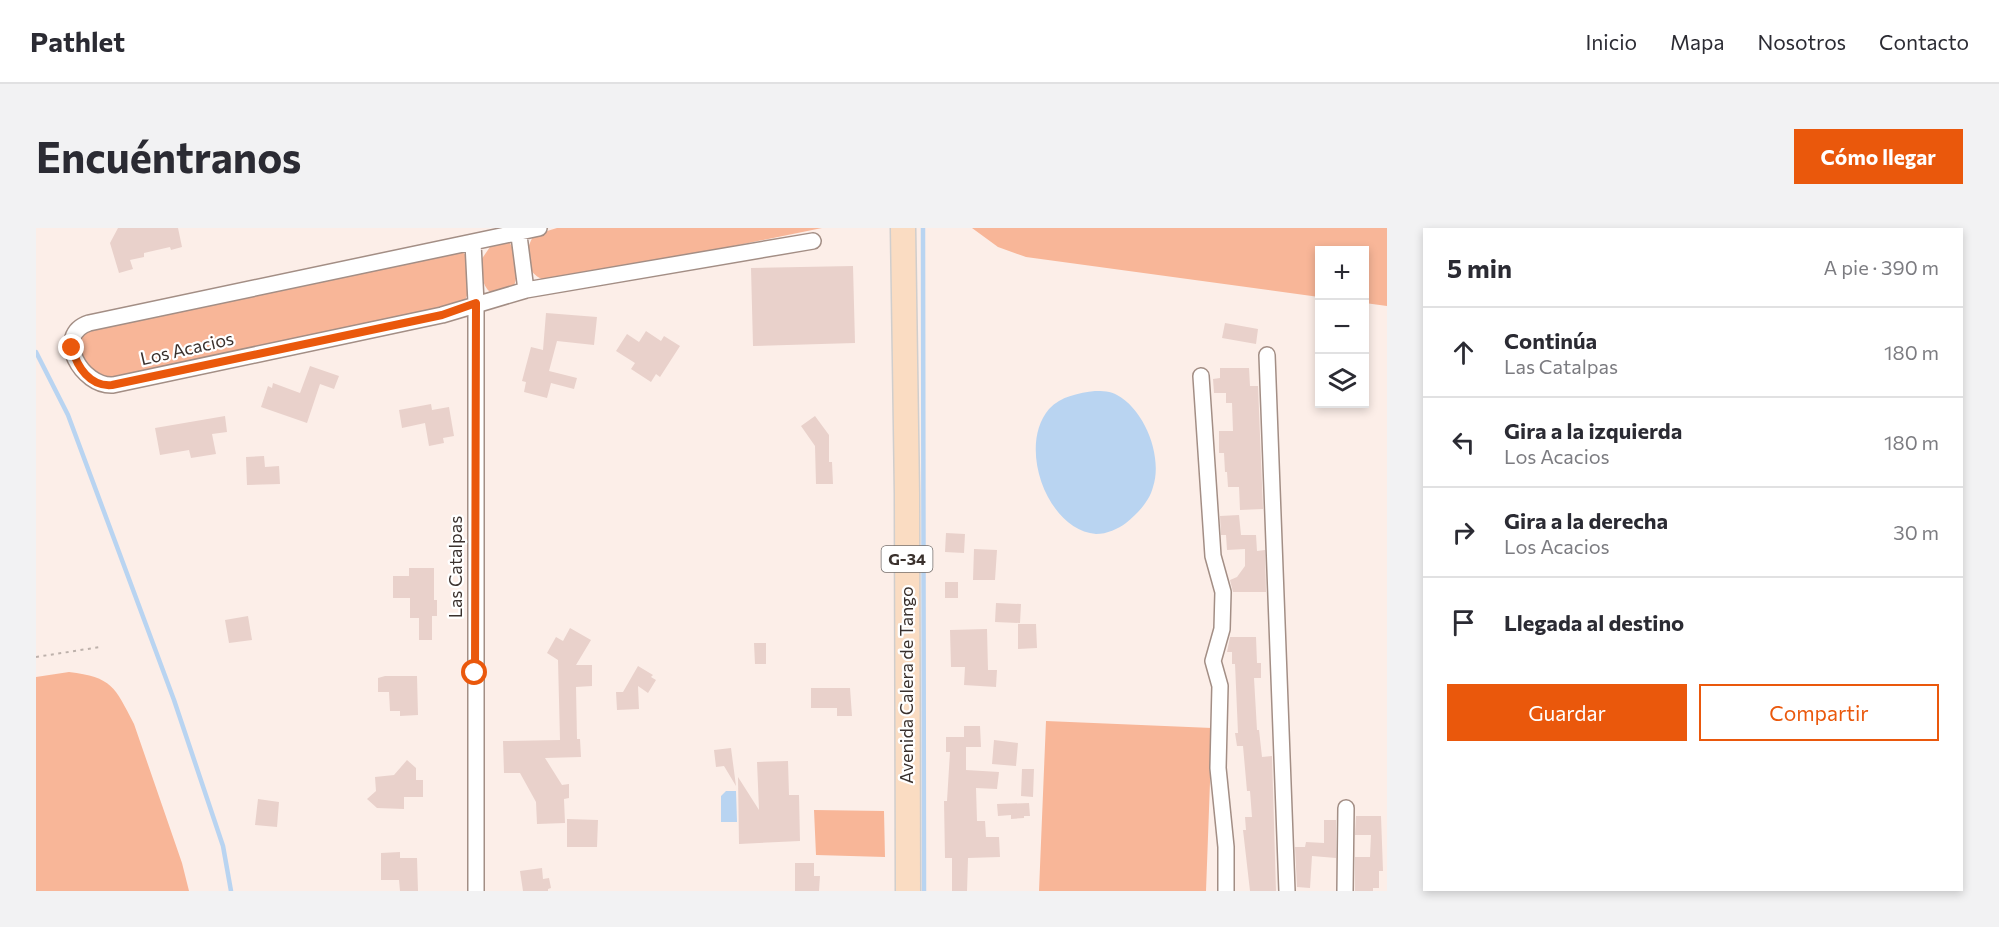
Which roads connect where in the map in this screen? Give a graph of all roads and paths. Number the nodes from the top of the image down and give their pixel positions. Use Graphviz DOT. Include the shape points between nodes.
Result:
graph roads {
  1 [pos="539,228"];
  2 [pos="903,228"];
  3 [pos="518,231"];
  4 [pos="813,241"];
  5 [pos="473,243"];
  6 [pos="526,290"];
  7 [pos="476,303"];
  8 [pos="1268,355"];
  9 [pos="1201,376"];
  10 [pos="99,647"];
  11 [pos="36,657"];
  12 [pos="1346,808"];
  13 [pos="476,891"];
  14 [pos="908,891"];
  15 [pos="1226,891"];
  16 [pos="1287,891"];
  17 [pos="1345,891"];
  1 -- 3 [label="street, Los Acacios"];
  2 -- 14 [label="main road, Avenida Calera de Tango / G-34"];
  3 -- 5 [label="street, Los Acacios"];
  3 -- 6 [label="street"];
  4 -- 6 [label="street, Los Acacios"];
  5 -- 7 [label="street, Las Catalpas"];
  5 -- 7 [label="street, Los Acacios" via="89,323 75,330 72,348 89,379 112,385 442,315"];
  6 -- 7 [label="street, Los Acacios"];
  7 -- 13 [label="street, Las Catalpas"];
  8 -- 16 [label="street"];
  9 -- 15 [label="street" via="1213,556 1223,592 1222,629 1213,661 1220,686 1218,768"];
  10 -- 11 [label="path"];
  12 -- 17 [label="street"];
}
